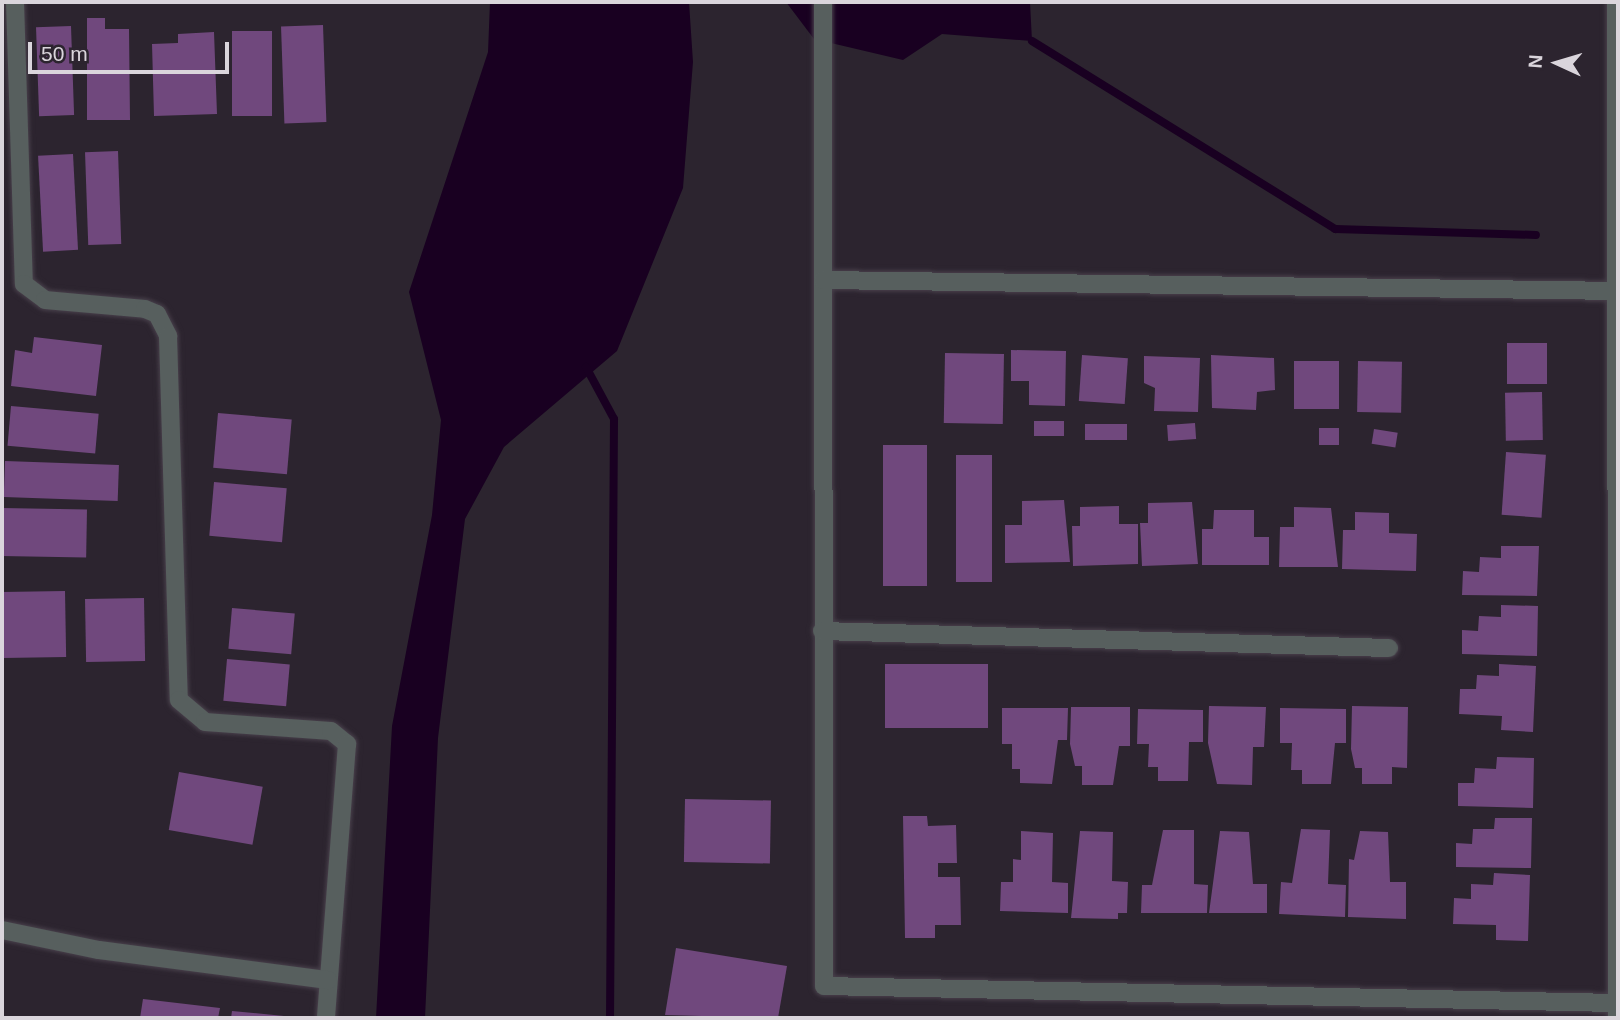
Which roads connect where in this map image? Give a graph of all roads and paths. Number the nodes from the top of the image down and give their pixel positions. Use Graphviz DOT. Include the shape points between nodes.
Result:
graph roads {
  1 [pos="15,2"];
  2 [pos="823,2"];
  3 [pos="1616,2"];
  4 [pos="823,280"];
  5 [pos="1616,291"];
  6 [pos="822,631"];
  7 [pos="1389,648"];
  8 [pos="2,930"];
  9 [pos="328,980"];
  10 [pos="1618,1003"];
  11 [pos="326,1018"];
  12 [pos="1617,1018"];
  1 -- 9 [label="street" via="24,284 45,300 145,309 158,314 168,336 179,701 205,722 331,731 346,744"];
  2 -- 4 [label="street"];
  3 -- 5 [label="street"];
  4 -- 5 [label="street"];
  4 -- 6 [label="street"];
  5 -- 10 [label="street"];
  6 -- 7 [label="street"];
  6 -- 10 [label="street" via="824,986"];
  8 -- 9 [label="street" via="99,950"];
  9 -- 11 [label="street"];
  10 -- 12 [label="street"];
}
